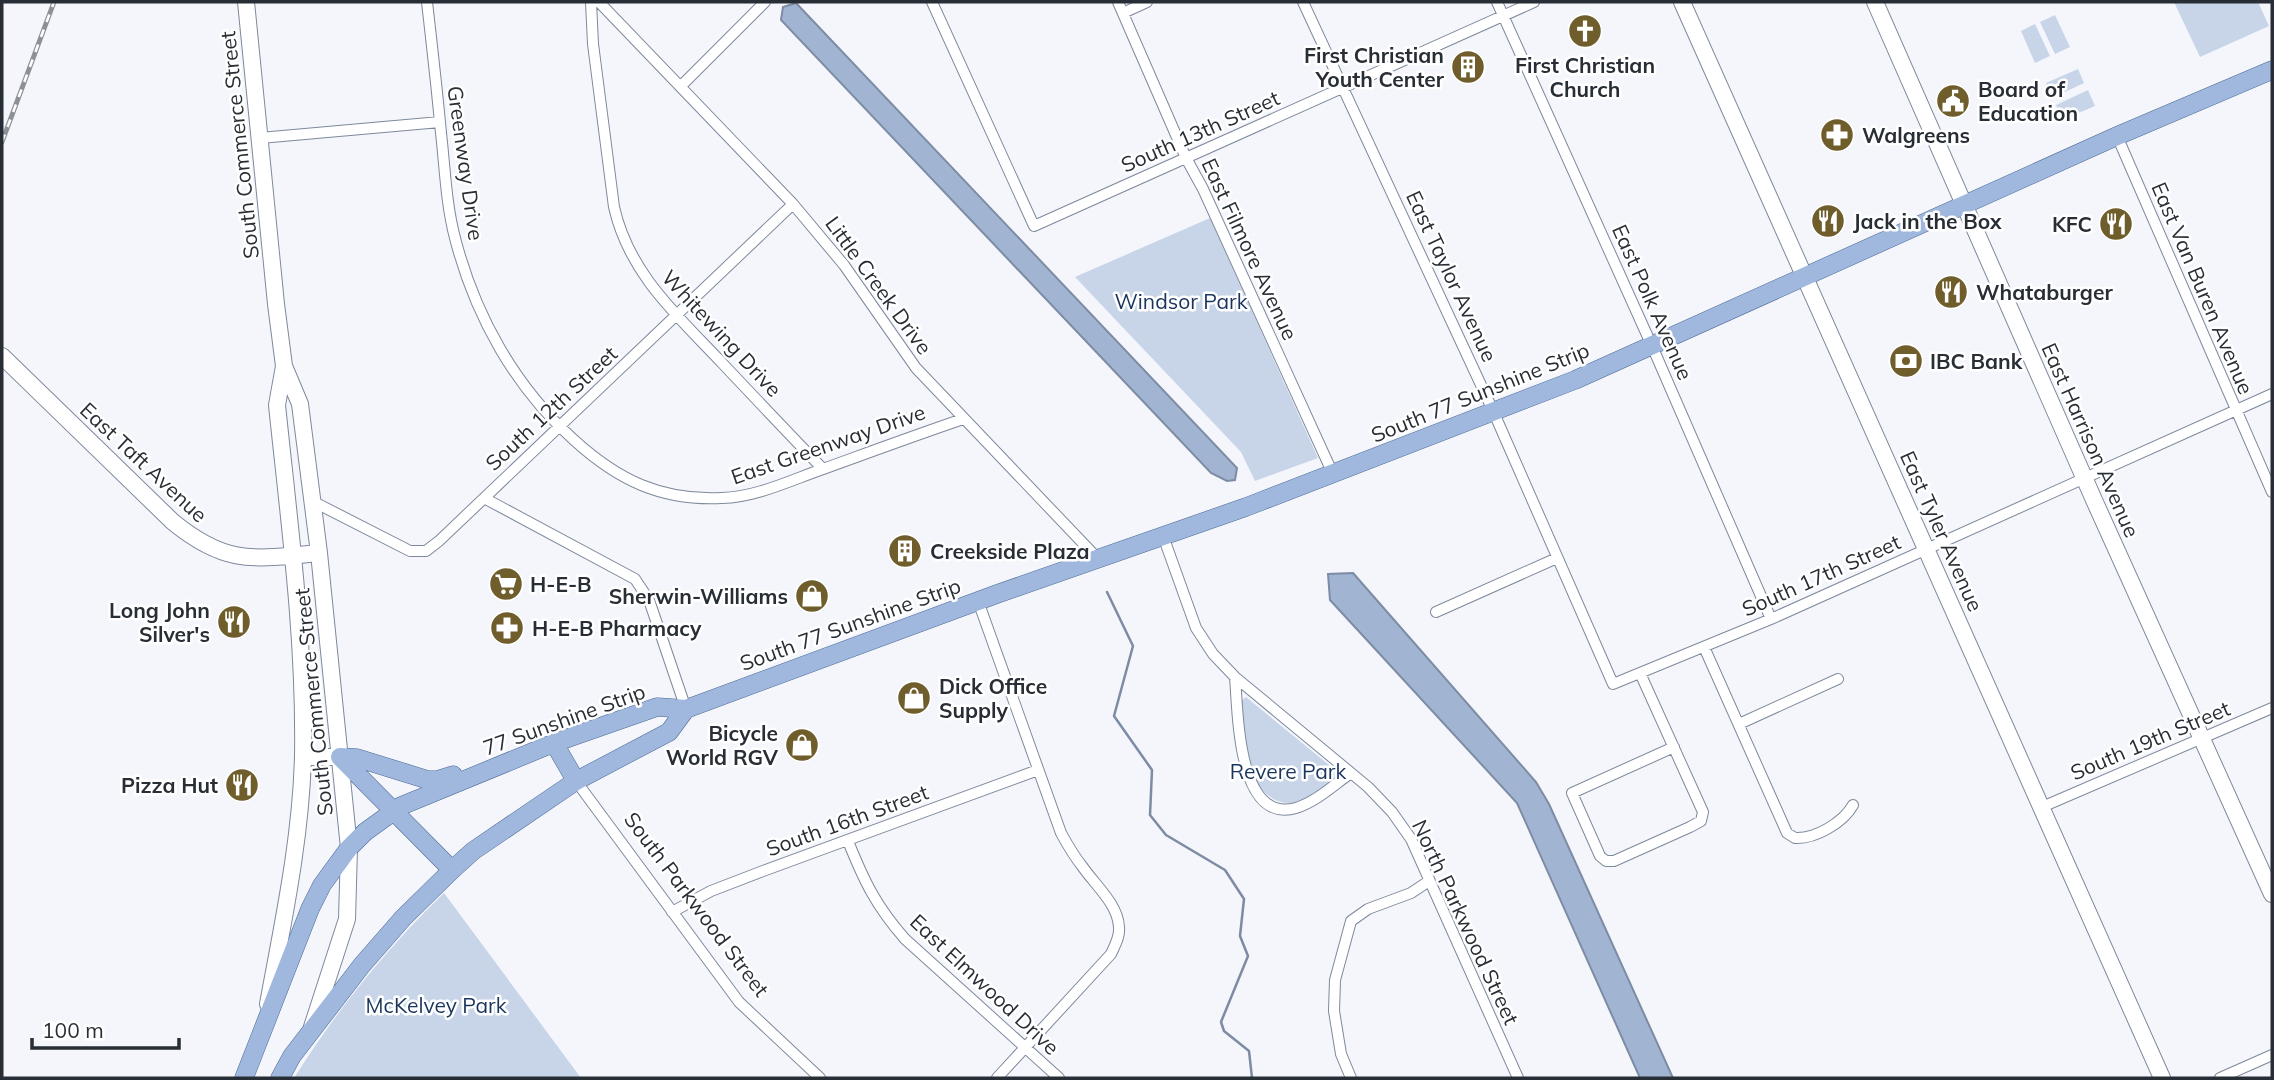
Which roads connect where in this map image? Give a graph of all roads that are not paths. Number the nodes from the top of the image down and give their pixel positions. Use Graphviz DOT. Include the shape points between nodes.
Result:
graph roads {
  1 [pos="246,2"];
  2 [pos="427,2"];
  3 [pos="590,2"];
  4 [pos="599,2"];
  5 [pos="765,2"];
  6 [pos="932,2"];
  7 [pos="1118,2"];
  8 [pos="1146,2"];
  9 [pos="1303,2"];
  10 [pos="1497,2"];
  11 [pos="1534,2"];
  12 [pos="1682,2"];
  13 [pos="1875,2"];
  14 [pos="1123,13"];
  15 [pos="1503,16"];
  16 [pos="2272,70"];
  17 [pos="681,86"];
  18 [pos="1341,89"];
  19 [pos="440,122"];
  20 [pos="2117,136"];
  21 [pos="260,138"];
  22 [pos="1186,158"];
  23 [pos="793,204"];
  24 [pos="1965,206"];
  25 [pos="1805,277"];
  26 [pos="677,315"];
  27 [pos="1652,346"];
  28 [pos="2,356"];
  29 [pos="284,366"];
  30 [pos="2272,394"];
  31 [pos="2236,411"];
  32 [pos="1494,413"];
  33 [pos="963,419"];
  34 [pos="558,426"];
  35 [pos="823,469"];
  36 [pos="1333,474"];
  37 [pos="2085,480"];
  38 [pos="2272,492"];
  39 [pos="484,498"];
  40 [pos="312,500"];
  41 [pos="1163,536"];
  42 [pos="1928,549"];
  43 [pos="319,553"];
  44 [pos="293,555"];
  45 [pos="1557,558"];
  46 [pos="1099,560"];
  47 [pos="978,601"];
  48 [pos="1436,612"];
  49 [pos="1771,619"];
  50 [pos="1704,647"];
  51 [pos="1640,673"];
  52 [pos="1235,677"];
  53 [pos="1838,679"];
  54 [pos="1613,684"];
  55 [pos="2272,708"];
  56 [pos="686,709"];
  57 [pos="1739,724"];
  58 [pos="2201,739"];
  59 [pos="554,743"];
  60 [pos="1674,747"];
  61 [pos="534,751"];
  62 [pos="303,757"];
  63 [pos="340,757"];
  64 [pos="1038,770"];
  65 [pos="1351,773"];
  66 [pos="576,781"];
  67 [pos="424,796"];
  68 [pos="1853,806"];
  69 [pos="2042,807"];
  70 [pos="393,811"];
  71 [pos="413,831"];
  72 [pos="848,841"];
  73 [pos="430,846"];
  74 [pos="349,848"];
  75 [pos="472,851"];
  76 [pos="452,870"];
  77 [pos="1429,881"];
  78 [pos="2272,894"];
  79 [pos="672,912"];
  80 [pos="262,1033"];
  81 [pos="310,1033"];
  82 [pos="1025,1047"];
  83 [pos="2272,1055"];
  84 [pos="244,1078"];
  85 [pos="279,1078"];
  86 [pos="820,1078"];
  87 [pos="997,1078"];
  88 [pos="1059,1078"];
  89 [pos="1351,1078"];
  90 [pos="1518,1078"];
  91 [pos="2162,1078"];
  92 [pos="2220,1078"];
  1 -- 21 [label="main road, South Commerce Street"];
  2 -- 19 [label="street, Greenway Drive"];
  3 -- 26 [label="street, Whitewing Drive" via="618,225 637,267"];
  4 -- 17 [label="street, Little Creek Drive"];
  5 -- 17 [label="street"];
  6 -- 22 [label="street, South 13th Street" via="1034,226"];
  7 -- 14 [label="street, East Filmore Avenue"];
  8 -- 14 [label="street"];
  9 -- 18 [label="street, East Taylor Avenue"];
  10 -- 15 [label="street, East Polk Avenue"];
  11 -- 15 [label="street, South 13th Street"];
  12 -- 25 [label="main road, East Tyler Avenue"];
  13 -- 24 [label="main road, East Harrison Avenue"];
  14 -- 22 [label="street, East Filmore Avenue"];
  15 -- 18 [label="street, South 13th Street"];
  15 -- 27 [label="street, East Polk Avenue"];
  16 -- 20 [label="main road, South 77 Sunshine Strip"];
  17 -- 23 [label="street, Little Creek Drive"];
  18 -- 22 [label="street, South 13th Street"];
  18 -- 32 [label="street, East Taylor Avenue"];
  19 -- 21 [label="street"];
  19 -- 34 [label="street, Greenway Drive" via="452,225 475,300 530,395"];
  20 -- 24 [label="main road, South 77 Sunshine Strip"];
  20 -- 31 [label="street, East Van Buren Avenue"];
  21 -- 29 [label="main road, South Commerce Street"];
  22 -- 36 [label="street, East Filmore Avenue"];
  23 -- 26 [label="street, South 12th Street"];
  23 -- 33 [label="street, Little Creek Drive" via="845,265 916,368"];
  24 -- 25 [label="main road, South 77 Sunshine Strip"];
  24 -- 37 [label="main road, East Harrison Avenue"];
  25 -- 27 [label="main road, South 77 Sunshine Strip"];
  25 -- 42 [label="main road, East Tyler Avenue"];
  26 -- 34 [label="street, South 12th Street"];
  26 -- 35 [label="street, Whitewing Drive"];
  27 -- 32 [label="main road, South 77 Sunshine Strip"];
  27 -- 49 [label="street, East Polk Avenue"];
  28 -- 44 [label="main road, East Taft Avenue" via="194,538 229,554"];
  29 -- 40 [label="main road, South Commerce Street" via="300,404"];
  29 -- 44 [label="main road, South Commerce Street" via="277,405"];
  30 -- 31 [label="street, South 17th Street"];
  31 -- 37 [label="street, South 17th Street"];
  31 -- 38 [label="street, East Van Buren Avenue"];
  32 -- 36 [label="main road, South 77 Sunshine Strip"];
  32 -- 45 [label="street, East Taylor Avenue"];
  33 -- 35 [label="street, East Greenway Drive"];
  33 -- 46 [label="street, Little Creek Drive"];
  34 -- 35 [label="street, East Greenway Drive" via="599,463 630,482 677,496 724,499"];
  34 -- 39 [label="street, South 12th Street"];
  36 -- 41 [label="main road, South 77 Sunshine Strip"];
  37 -- 42 [label="street, South 17th Street"];
  37 -- 58 [label="main road, East Harrison Avenue"];
  39 -- 40 [label="street, South 12th Street" via="433,547 418,552"];
  39 -- 56 [label="street" via="635,579 649,600"];
  40 -- 43 [label="main road, South Commerce Street"];
  41 -- 46 [label="main road, South 77 Sunshine Strip"];
  41 -- 52 [label="street, North Parkwood Street" via="1196,628"];
  42 -- 49 [label="street, South 17th Street"];
  42 -- 69 [label="main road, East Tyler Avenue"];
  43 -- 44 [label="main road, East Taft Avenue"];
  43 -- 63 [label="main road, South Commerce Street"];
  44 -- 62 [label="main road, South Commerce Street"];
  45 -- 48 [label="street"];
  45 -- 54 [label="street, East Taylor Avenue"];
  46 -- 47 [label="main road, South 77 Sunshine Strip"];
  47 -- 56 [label="main road, South 77 Sunshine Strip"];
  47 -- 64 [label="street"];
  49 -- 50 [label="street, South 17th Street"];
  50 -- 51 [label="street, South 17th Street"];
  50 -- 57 [label="street"];
  51 -- 54 [label="street, South 17th Street"];
  51 -- 60 [label="street"];
  52 -- 65 [label="street, North Parkwood Street"];
  52 -- 65 [label="street" via="1244,765 1262,798 1279,808 1295,808"];
  53 -- 57 [label="street"];
  55 -- 58 [label="street, South 19th Street"];
  56 -- 59 [label="main road, 77 Sunshine Strip" via="657,707"];
  56 -- 66 [label="main road" via="669,732"];
  57 -- 68 [label="street" via="1787,834 1808,836 1843,820"];
  58 -- 69 [label="street, South 19th Street"];
  58 -- 78 [label="main road, East Harrison Avenue"];
  59 -- 61 [label="main road, 77 Sunshine Strip"];
  59 -- 66 [label="main road, South Parkwood Street"];
  60 -- 60 [label="street" via="1703,812 1701,821 1606,861 1572,793"];
  61 -- 63 [label="main road" via="437,780"];
  61 -- 67 [label="main road, 77 Sunshine Strip"];
  62 -- 63 [label="main road"];
  62 -- 80 [label="main road, South Commerce Street" via="296,842"];
  63 -- 70 [label="main road"];
  63 -- 74 [label="main road, South Commerce Street"];
  64 -- 72 [label="street, South 16th Street"];
  64 -- 82 [label="street" via="1061,833 1112,905 1120,929 1111,954"];
  65 -- 77 [label="street, North Parkwood Street" via="1411,839"];
  66 -- 75 [label="main road"];
  66 -- 79 [label="street, South Parkwood Street"];
  67 -- 70 [label="main road, 77 Sunshine Strip"];
  67 -- 71 [label="main road"];
  69 -- 91 [label="main road, East Tyler Avenue"];
  70 -- 71 [label="main road"];
  70 -- 74 [label="main road, 77 Sunshine Strip"];
  71 -- 73 [label="main road"];
  72 -- 79 [label="street, South 16th Street" via="712,891"];
  72 -- 82 [label="street, East Elmwood Drive" via="866,886 887,918 936,969"];
  73 -- 75 [label="main road" via="452,854"];
  73 -- 76 [label="main road"];
  74 -- 80 [label="main road, 77 Sunshine Strip" via="310,909"];
  74 -- 81 [label="main road, South Commerce Street" via="347,919"];
  75 -- 76 [label="main road"];
  76 -- 81 [label="main road" via="379,946"];
  77 -- 89 [label="street" via="1351,921 1335,980 1334,1011 1341,1054"];
  77 -- 90 [label="street, North Parkwood Street"];
  79 -- 86 [label="street, South Parkwood Street" via="739,1002"];
  80 -- 84 [label="main road, 77 Sunshine Strip"];
  81 -- 85 [label="main road"];
  82 -- 87 [label="street"];
  82 -- 88 [label="street, East Elmwood Drive"];
  83 -- 92 [label="street"];
}
